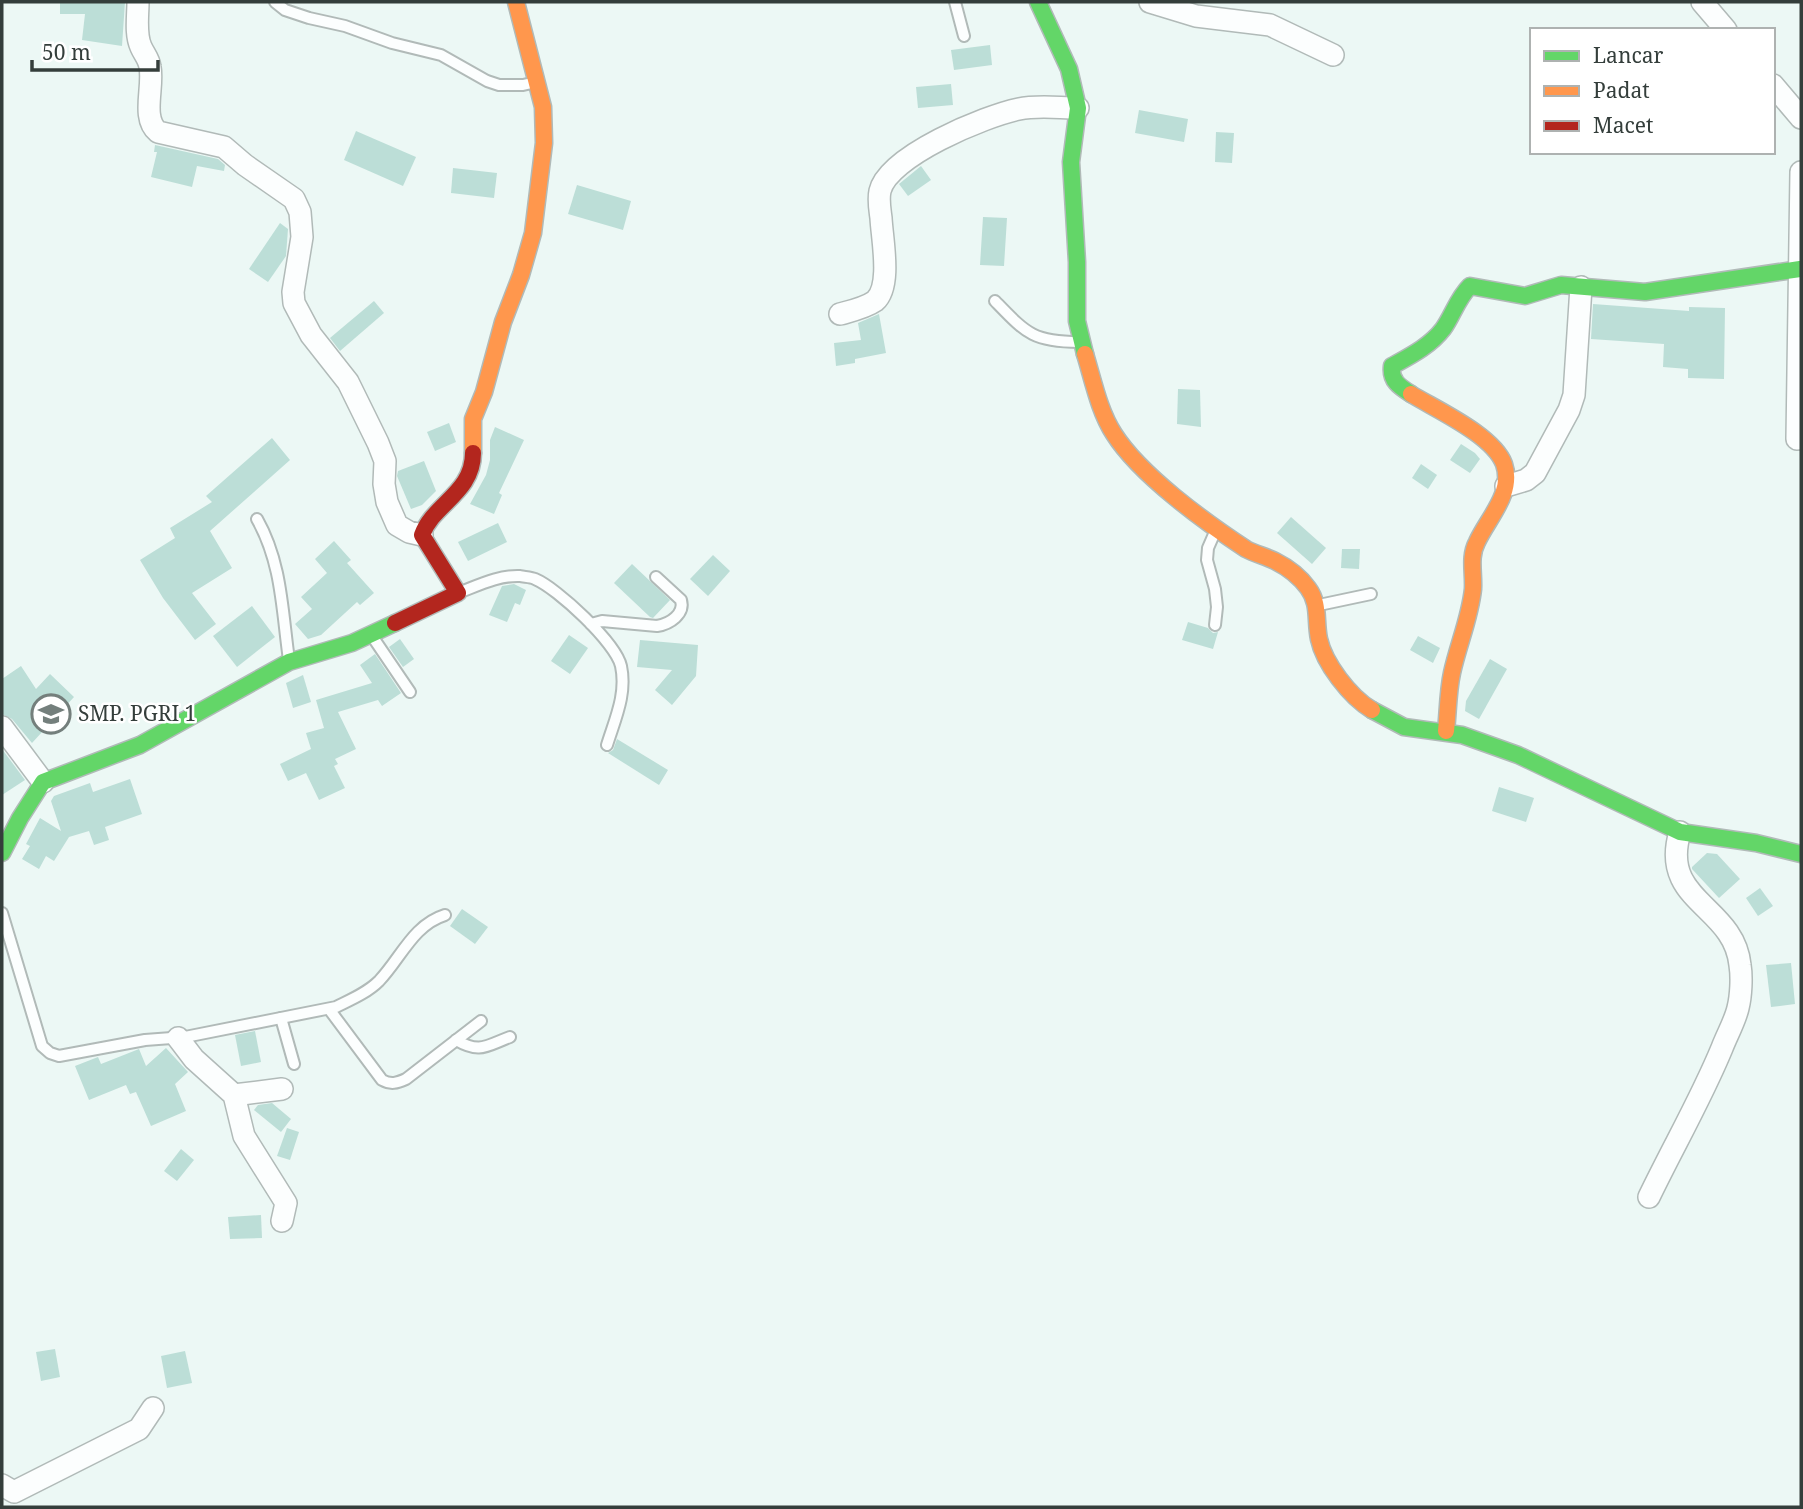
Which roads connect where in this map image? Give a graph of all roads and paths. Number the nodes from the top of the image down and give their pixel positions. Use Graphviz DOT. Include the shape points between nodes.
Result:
graph roads {
  1 [pos="138,2"];
  2 [pos="275,2"];
  3 [pos="516,2"];
  4 [pos="955,2"];
  5 [pos="1038,2"];
  6 [pos="1150,2"];
  7 [pos="1702,2"];
  8 [pos="1724,28"];
  9 [pos="964,36"];
  10 [pos="1333,55"];
  11 [pos="536,82"];
  12 [pos="1775,87"];
  13 [pos="1077,108"];
  14 [pos="1801,118"];
  15 [pos="1801,172"];
  16 [pos="1800,269"];
  17 [pos="1581,287"];
  18 [pos="995,301"];
  19 [pos="840,314"];
  20 [pos="1082,342"];
  21 [pos="1800,371"];
  22 [pos="1797,439"];
  23 [pos="1506,486"];
  24 [pos="257,519"];
  25 [pos="1216,529"];
  26 [pos="422,535"];
  27 [pos="656,577"];
  28 [pos="458,593"];
  29 [pos="1371,594"];
  30 [pos="1317,605"];
  31 [pos="591,624"];
  32 [pos="1215,625"];
  33 [pos="370,634"];
  34 [pos="289,662"];
  35 [pos="411,692"];
  36 [pos="2,727"];
  37 [pos="1446,731"];
  38 [pos="607,745"];
  39 [pos="43,782"];
  40 [pos="1680,832"];
  41 [pos="2,853"];
  42 [pos="1801,854"];
  43 [pos="2,913"];
  44 [pos="445,915"];
  45 [pos="329,1009"];
  46 [pos="281,1018"];
  47 [pos="481,1021"];
  48 [pos="510,1037"];
  49 [pos="178,1038"];
  50 [pos="456,1040"];
  51 [pos="294,1064"];
  52 [pos="282,1089"];
  53 [pos="234,1095"];
  54 [pos="1649,1197"];
  55 [pos="282,1221"];
  56 [pos="153,1408"];
  57 [pos="2,1485"];
  1 -- 26 [label="street" via="138,30 151,72 149,114 154,128 224,147 294,200 302,237 294,303 348,382 378,443 385,461 387,502 397,525"];
  2 -- 11 [label="lane" via="309,18 441,55 499,85"];
  3 -- 11 [label="street"];
  4 -- 9 [label="lane"];
  5 -- 13 [label="street" via="1069,69"];
  6 -- 10 [label="street" via="1196,16 1270,25"];
  7 -- 8 [label="street"];
  11 -- 26 [label="street" via="543,107 544,143 533,233 473,419 470,471 458,493 426,524"];
  12 -- 14 [label="street"];
  13 -- 19 [label="street" via="1010,111 956,131 894,169 884,180 879,197 883,289 875,300"];
  13 -- 20 [label="street" via="1071,162 1077,321"];
  15 -- 16 [label="street"];
  16 -- 17 [label="street" via="1645,292"];
  16 -- 21 [label="street"];
  17 -- 23 [label="street" via="1572,403 1535,473"];
  17 -- 23 [label="street" via="1561,285 1525,296 1469,286 1433,341 1391,369 1398,386 1486,440 1503,461"];
  18 -- 20 [label="lane" via="1031,335 1055,342"];
  20 -- 25 [label="street" via="1113,433 1138,465"];
  21 -- 22 [label="street"];
  23 -- 37 [label="street" via="1476,543 1473,589 1452,674"];
  24 -- 34 [label="lane" via="279,573"];
  25 -- 30 [label="street" via="1294,574"];
  25 -- 32 [label="lane" via="1206,560 1215,589"];
  26 -- 28 [label="street"];
  27 -- 31 [label="lane" via="683,605 666,624"];
  28 -- 31 [label="lane" via="495,579 535,579"];
  28 -- 33 [label="street"];
  29 -- 30 [label="lane"];
  30 -- 37 [label="street" via="1323,651 1360,703 1404,727"];
  31 -- 38 [label="lane" via="614,648 621,666 623,693"];
  33 -- 34 [label="street"];
  33 -- 35 [label="lane"];
  34 -- 39 [label="street" via="140,745"];
  36 -- 39 [label="street"];
  37 -- 40 [label="street" via="1518,755"];
  39 -- 41 [label="street"];
  40 -- 42 [label="street"];
  40 -- 54 [label="street" via="1675,851 1678,876 1734,943 1740,965 1738,1007 1712,1072"];
  43 -- 49 [label="lane" via="44,1050 59,1056"];
  44 -- 45 [label="lane" via="431,920 413,938 377,983"];
  45 -- 46 [label="lane"];
  45 -- 50 [label="lane" via="389,1084 406,1079"];
  46 -- 49 [label="lane"];
  46 -- 51 [label="lane"];
  47 -- 50 [label="lane"];
  48 -- 50 [label="lane" via="478,1049"];
  49 -- 53 [label="street"];
  52 -- 53 [label="street"];
  53 -- 55 [label="street" via="244,1136 286,1203"];
  56 -- 57 [label="street" via="139,1429 118,1440 14,1492"];
}
